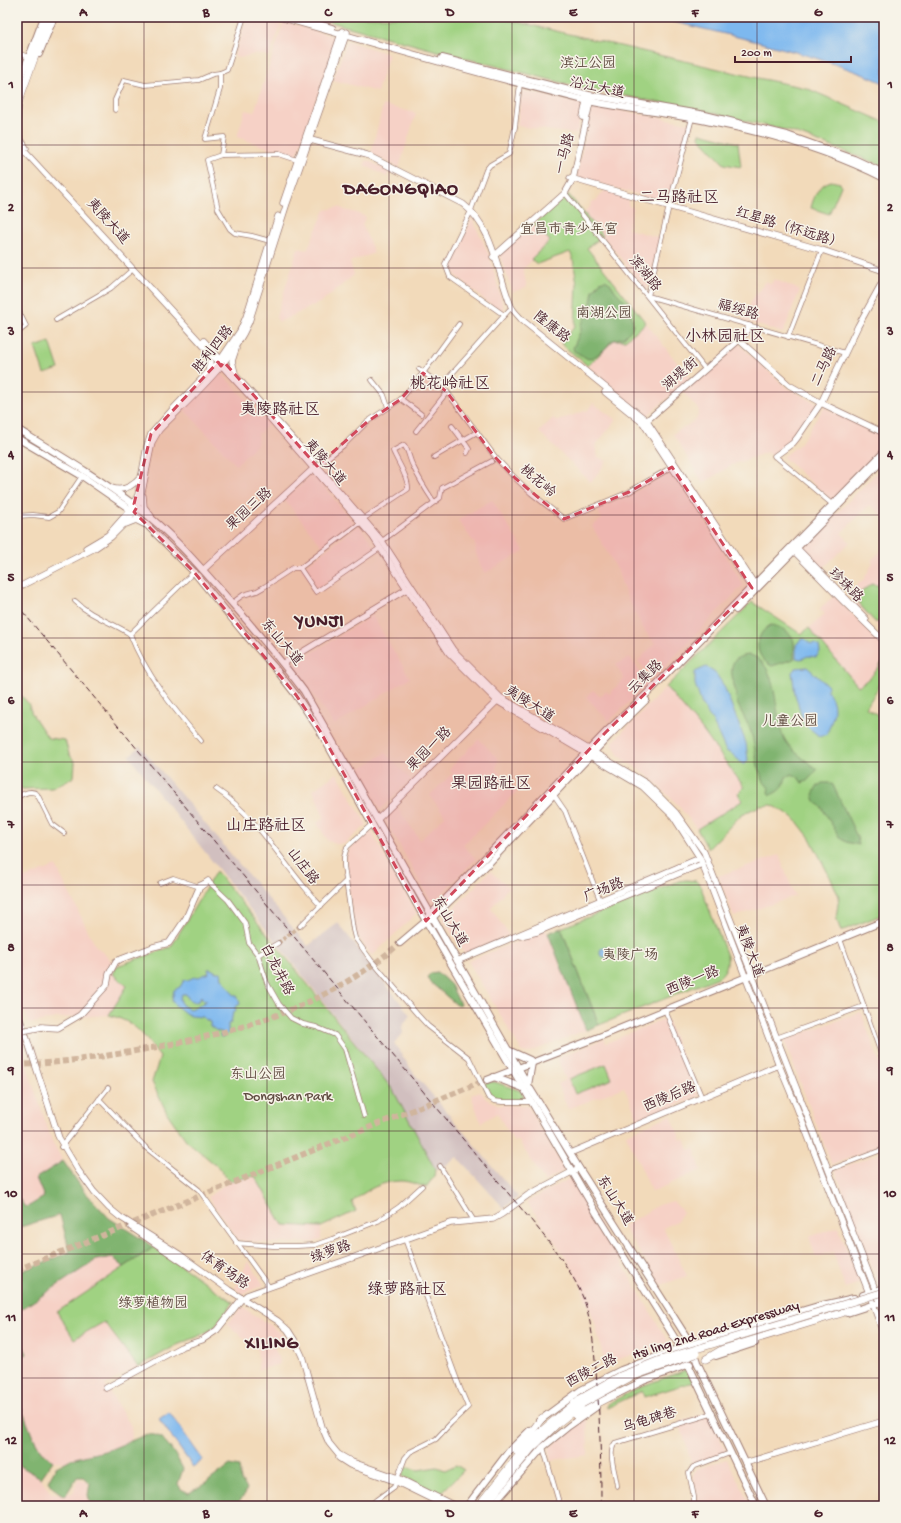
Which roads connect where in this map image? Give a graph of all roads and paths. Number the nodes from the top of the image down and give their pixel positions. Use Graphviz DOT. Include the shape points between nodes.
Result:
graph roads {
  1 [pos="45,17"];
  2 [pos="49,17"];
  3 [pos="54,17"];
  4 [pos="244,17"];
  5 [pos="281,17"];
  6 [pos="296,17"];
  7 [pos="344,33"];
  8 [pos="17,52"];
  9 [pos="29,57"];
  10 [pos="220,73"];
  11 [pos="520,83"];
  12 [pos="17,85"];
  13 [pos="17,94"];
  14 [pos="589,97"];
  15 [pos="17,108"];
  16 [pos="115,110"];
  17 [pos="692,118"];
  18 [pos="17,119"];
  19 [pos="17,128"];
  20 [pos="17,138"];
  21 [pos="306,141"];
  22 [pos="17,143"];
  23 [pos="27,151"];
  24 [pos="17,152"];
  25 [pos="221,155"];
  26 [pos="297,160"];
  27 [pos="884,173"];
  28 [pos="572,178"];
  29 [pos="884,178"];
  30 [pos="565,193"];
  31 [pos="669,206"];
  32 [pos="471,212"];
  33 [pos="270,241"];
  34 [pos="822,250"];
  35 [pos="494,254"];
  36 [pos="133,269"];
  37 [pos="884,271"];
  38 [pos="884,279"];
  39 [pos="648,296"];
  40 [pos="17,308"];
  41 [pos="509,310"];
  42 [pos="504,315"];
  43 [pos="56,320"];
  44 [pos="459,324"];
  45 [pos="749,326"];
  46 [pos="17,333"];
  47 [pos="788,337"];
  48 [pos="740,340"];
  49 [pos="239,341"];
  50 [pos="230,346"];
  51 [pos="208,348"];
  52 [pos="845,353"];
  53 [pos="221,362"];
  54 [pos="706,369"];
  55 [pos="421,371"];
  56 [pos="210,374"];
  57 [pos="229,375"];
  58 [pos="237,376"];
  59 [pos="372,380"];
  60 [pos="442,386"];
  61 [pos="447,392"];
  62 [pos="401,399"];
  63 [pos="821,403"];
  64 [pos="388,407"];
  65 [pos="420,414"];
  66 [pos="645,422"];
  67 [pos="452,426"];
  68 [pos="17,429"];
  69 [pos="416,431"];
  70 [pos="477,432"];
  71 [pos="884,433"];
  72 [pos="17,438"];
  73 [pos="463,440"];
  74 [pos="467,452"];
  75 [pos="884,452"];
  76 [pos="775,456"];
  77 [pos="434,457"];
  78 [pos="492,461"];
  79 [pos="884,461"];
  80 [pos="316,467"];
  81 [pos="672,467"];
  82 [pos="82,476"];
  83 [pos="143,480"];
  84 [pos="110,487"];
  85 [pos="119,501"];
  86 [pos="434,502"];
  87 [pos="833,505"];
  88 [pos="134,508"];
  89 [pos="17,516"];
  90 [pos="361,521"];
  91 [pos="121,525"];
  92 [pos="168,534"];
  93 [pos="158,536"];
  94 [pos="382,541"];
  95 [pos="380,548"];
  96 [pos="794,548"];
  97 [pos="300,568"];
  98 [pos="203,570"];
  99 [pos="194,572"];
  100 [pos="17,584"];
  101 [pos="409,587"];
  102 [pos="17,588"];
  103 [pos="754,588"];
  104 [pos="75,601"];
  105 [pos="232,603"];
  106 [pos="130,634"];
  107 [pos="884,636"];
  108 [pos="884,641"];
  109 [pos="284,664"];
  110 [pos="499,699"];
  111 [pos="201,741"];
  112 [pos="590,753"];
  113 [pos="216,790"];
  114 [pos="554,795"];
  115 [pos="17,797"];
  116 [pos="374,822"];
  117 [pos="64,833"];
  118 [pos="701,861"];
  119 [pos="208,881"];
  120 [pos="346,881"];
  121 [pos="160,883"];
  122 [pos="600,900"];
  123 [pos="321,906"];
  124 [pos="432,916"];
  125 [pos="884,918"];
  126 [pos="426,921"];
  127 [pos="884,921"];
  128 [pos="300,926"];
  129 [pos="514,938"];
  130 [pos="840,940"];
  131 [pos="278,943"];
  132 [pos="400,943"];
  133 [pos="258,955"];
  134 [pos="457,961"];
  135 [pos="747,974"];
  136 [pos="864,1006"];
  137 [pos="665,1010"];
  138 [pos="17,1012"];
  139 [pos="17,1023"];
  140 [pos="17,1032"];
  141 [pos="776,1038"];
  142 [pos="508,1050"];
  143 [pos="531,1061"];
  144 [pos="884,1062"];
  145 [pos="779,1065"];
  146 [pos="516,1068"];
  147 [pos="494,1077"];
  148 [pos="487,1080"];
  149 [pos="525,1086"];
  150 [pos="108,1088"];
  151 [pos="702,1098"];
  152 [pos="99,1099"];
  153 [pos="531,1102"];
  154 [pos="364,1116"];
  155 [pos="62,1146"];
  156 [pos="884,1149"];
  157 [pos="570,1153"];
  158 [pos="440,1166"];
  159 [pos="579,1168"];
  160 [pos="829,1170"];
  161 [pos="572,1172"];
  162 [pos="422,1186"];
  163 [pos="474,1221"];
  164 [pos="405,1239"];
  165 [pos="236,1243"];
  166 [pos="269,1287"];
  167 [pos="884,1288"];
  168 [pos="880,1291"];
  169 [pos="869,1293"];
  170 [pos="853,1298"];
  171 [pos="241,1300"];
  172 [pos="883,1300"];
  173 [pos="873,1304"];
  174 [pos="856,1306"];
  175 [pos="884,1312"];
  176 [pos="884,1335"];
  177 [pos="693,1347"];
  178 [pos="681,1348"];
  179 [pos="706,1359"];
  180 [pos="697,1362"];
  181 [pos="688,1364"];
  182 [pos="106,1388"];
  183 [pos="618,1393"];
  184 [pos="581,1402"];
  185 [pos="711,1414"];
  186 [pos="542,1418"];
  187 [pos="884,1421"];
  188 [pos="543,1447"];
  189 [pos="531,1450"];
  190 [pos="730,1453"];
  191 [pos="745,1463"];
  192 [pos="397,1480"];
  193 [pos="617,1486"];
  194 [pos="485,1502"];
  195 [pos="370,1506"];
  196 [pos="446,1506"];
  197 [pos="455,1506"];
  198 [pos="467,1506"];
  199 [pos="560,1506"];
  200 [pos="694,1506"];
  201 [pos="756,1506"];
  202 [pos="766,1506"];
  1 -- 9 [label="main road"];
  1 -- 13 [label="highway"];
  2 -- 15 [label="highway"];
  3 -- 15 [label="main road"];
  4 -- 10 [label="street" via="230,65 227,70"];
  5 -- 7 [label="main road, 沿江大道"];
  6 -- 7 [label="main road, 沿江大道"];
  7 -- 11 [label="main road, 沿江大道"];
  7 -- 14 [label="main road, 沿江大道"];
  7 -- 21 [label="main road, 胜利四路"];
  8 -- 9 [label="street"];
  9 -- 12 [label="main road"];
  10 -- 16 [label="street" via="199,80 145,86 124,80 115,100"];
  10 -- 25 [label="street" via="220,89 205,138 224,136"];
  11 -- 14 [label="main road, 沿江大道"];
  11 -- 32 [label="street" via="509,154 486,170"];
  14 -- 17 [label="main road, 沿江大道"];
  14 -- 27 [label="main road, 沿江大道" via="705,115 787,135 854,159"];
  14 -- 28 [label="main road, 一马路"];
  15 -- 18 [label="main road"];
  17 -- 29 [label="main road, 沿江大道" via="785,140 844,160"];
  17 -- 31 [label="street"];
  19 -- 23 [label="main road"];
  20 -- 23 [label="main road, 夷陵大道"];
  21 -- 26 [label="main road, 胜利四路"];
  21 -- 32 [label="main road, 隆康路" via="366,157"];
  21 -- 49 [label="main road, 胜利四路" via="249,322"];
  22 -- 23 [label="main road, 夷陵大道"];
  23 -- 24 [label="main road"];
  23 -- 36 [label="main road, 夷陵大道"];
  23 -- 51 [label="main road, 夷陵大道"];
  25 -- 26 [label="street" via="279,154"];
  25 -- 33 [label="street" via="207,160 218,209 235,233"];
  26 -- 33 [label="main road, 胜利四路"];
  28 -- 30 [label="main road, 一马路"];
  28 -- 31 [label="main road, 红星路（怀远路）"];
  28 -- 35 [label="main road, 一马路" via="563,191"];
  30 -- 35 [label="main road, 一马路"];
  30 -- 39 [label="street, 滨湖路"];
  31 -- 34 [label="main road, 红星路（怀远路）"];
  31 -- 39 [label="street"];
  32 -- 35 [label="main road, 隆康路"];
  32 -- 42 [label="street" via="445,264 450,277"];
  33 -- 50 [label="main road, 胜利四路" via="246,317"];
  34 -- 37 [label="main road, 红星路（怀远路）"];
  34 -- 47 [label="street"];
  35 -- 41 [label="main road, 隆康路"];
  35 -- 66 [label="main road, 隆康路" via="511,307 522,320"];
  36 -- 43 [label="street" via="111,288"];
  36 -- 51 [label="main road, 夷陵大道"];
  38 -- 52 [label="main road, 二马路"];
  39 -- 45 [label="street, 福绥路"];
  39 -- 54 [label="street, 滨湖路"];
  40 -- 46 [label="street" via="26,326"];
  41 -- 42 [label="street"];
  41 -- 66 [label="main road, 隆康路" via="520,323"];
  42 -- 60 [label="street"];
  44 -- 55 [label="street"];
  45 -- 47 [label="street, 福绥路"];
  45 -- 48 [label="main road, 湖堤街"];
  47 -- 52 [label="street, 福绥路"];
  48 -- 54 [label="main road, 湖堤街"];
  48 -- 63 [label="main road" via="789,385"];
  49 -- 53 [label="main road, 胜利四路"];
  49 -- 58 [label="main road" via="232,362"];
  50 -- 51 [label="main road" via="221,351"];
  50 -- 53 [label="main road, 胜利四路"];
  51 -- 53 [label="main road, 夷陵大道"];
  51 -- 56 [label="main road"];
  52 -- 63 [label="main road, 二马路"];
  53 -- 56 [label="main road, 胜利四路"];
  53 -- 57 [label="main road, 夷陵大道"];
  53 -- 58 [label="main road, 夷陵大道"];
  54 -- 66 [label="main road, 湖堤街"];
  55 -- 60 [label="street, 桃花岭"];
  55 -- 62 [label="street"];
  56 -- 57 [label="main road" via="221,372"];
  56 -- 83 [label="main road, 胜利四路" via="159,430 152,442"];
  57 -- 80 [label="main road, 夷陵大道"];
  58 -- 80 [label="main road, 夷陵大道"];
  59 -- 64 [label="street" via="384,395"];
  60 -- 61 [label="street, 桃花岭"];
  61 -- 69 [label="street"];
  61 -- 70 [label="street, 桃花岭"];
  62 -- 64 [label="street"];
  62 -- 65 [label="street"];
  63 -- 71 [label="main road"];
  63 -- 76 [label="main road, 二马路" via="797,438"];
  64 -- 80 [label="street"];
  66 -- 81 [label="main road, 隆康路"];
  66 -- 103 [label="main road, 隆康路"];
  67 -- 73 [label="street"];
  68 -- 84 [label="main road, 东山大道"];
  70 -- 73 [label="street"];
  70 -- 81 [label="street, 桃花岭" via="493,455 515,478 564,519 629,492"];
  72 -- 82 [label="main road, 东山大道"];
  73 -- 74 [label="street" via="469,449"];
  73 -- 77 [label="street"];
  75 -- 87 [label="main road, 云集路"];
  76 -- 87 [label="street"];
  78 -- 86 [label="street" via="442,488 440,498"];
  79 -- 96 [label="main road, 云集路"];
  80 -- 90 [label="main road, 夷陵大道"];
  80 -- 98 [label="main road, 果园三路"];
  81 -- 103 [label="main road, 隆康路"];
  82 -- 85 [label="main road, 东山大道"];
  82 -- 89 [label="street" via="58,512 49,517"];
  83 -- 84 [label="main road" via="126,489"];
  83 -- 88 [label="main road, 胜利四路"];
  83 -- 92 [label="main road" via="144,507"];
  84 -- 88 [label="main road, 东山大道"];
  85 -- 88 [label="main road, 东山大道"];
  85 -- 91 [label="main road" via="124,511"];
  86 -- 90 [label="street" via="421,484 404,445 393,451 408,489"];
  86 -- 94 [label="street"];
  87 -- 96 [label="main road, 云集路"];
  88 -- 91 [label="main road, 胜利四路"];
  88 -- 92 [label="main road, 东山大道"];
  88 -- 93 [label="main road, 东山大道"];
  90 -- 94 [label="main road, 夷陵大道"];
  90 -- 95 [label="main road, 夷陵大道"];
  90 -- 97 [label="street"];
  91 -- 93 [label="main road" via="141,521"];
  91 -- 100 [label="main road, 胜利四路" via="91,546"];
  91 -- 102 [label="main road, 胜利四路" via="111,538 95,548"];
  92 -- 98 [label="main road, 东山大道"];
  93 -- 99 [label="main road, 东山大道"];
  94 -- 101 [label="main road, 夷陵大道"];
  95 -- 97 [label="street" via="316,592"];
  95 -- 101 [label="main road, 夷陵大道"];
  96 -- 103 [label="main road, 云集路"];
  96 -- 107 [label="main road, 珍珠路"];
  96 -- 108 [label="main road, 珍珠路"];
  97 -- 105 [label="street" via="293,568 264,587 243,595"];
  98 -- 105 [label="main road, 东山大道"];
  99 -- 106 [label="street"];
  99 -- 116 [label="main road, 东山大道" via="296,695"];
  101 -- 109 [label="main road"];
  101 -- 110 [label="main road, 夷陵大道" via="452,650"];
  103 -- 112 [label="main road, 云集路" via="606,732"];
  104 -- 106 [label="street" via="93,615"];
  105 -- 109 [label="main road, 东山大道"];
  106 -- 111 [label="street" via="157,686"];
  109 -- 116 [label="main road, 东山大道" via="322,720"];
  110 -- 112 [label="main road, 夷陵大道"];
  110 -- 116 [label="main road, 果园一路"];
  112 -- 114 [label="main road, 云集路"];
  112 -- 118 [label="main road, 夷陵大道" via="643,787 673,816"];
  112 -- 124 [label="main road, 云集路"];
  112 -- 135 [label="main road, 夷陵大道" via="646,783 676,813 704,852"];
  113 -- 123 [label="street, 山庄路" via="227,796 249,816 306,891"];
  114 -- 122 [label="street" via="566,811"];
  114 -- 124 [label="main road, 云集路" via="489,863"];
  115 -- 117 [label="street" via="31,791 37,794 52,824"];
  116 -- 120 [label="street" via="347,847 344,857"];
  116 -- 124 [label="main road, 东山大道"];
  116 -- 126 [label="main road, 东山大道"];
  118 -- 122 [label="main road, 广场路"];
  118 -- 129 [label="main road, 广场路" via="537,932"];
  118 -- 135 [label="main road, 夷陵大道"];
  119 -- 121 [label="street" via="197,886 173,878"];
  119 -- 133 [label="street, 白龙井路" via="228,900 245,923 248,943"];
  119 -- 140 [label="main road, bridge" via="199,888 186,918 169,943 116,961 108,974 107,985 80,1016 58,1028 42,1027"];
  120 -- 123 [label="street"];
  120 -- 153 [label="street" via="355,938 417,1014 428,1026 469,1058 488,1097 502,1102"];
  122 -- 129 [label="main road, 广场路" via="527,930"];
  123 -- 128 [label="street"];
  124 -- 126 [label="main road, 云集路"];
  124 -- 134 [label="main road, 东山大道"];
  125 -- 135 [label="main road, 西陵一路"];
  126 -- 132 [label="main road, 云集路"];
  126 -- 146 [label="main road, 东山大道"];
  127 -- 130 [label="main road, 西陵一路"];
  129 -- 134 [label="main road, 广场路"];
  130 -- 135 [label="main road, 西陵一路"];
  130 -- 136 [label="street"];
  131 -- 133 [label="street"];
  133 -- 154 [label="street, 白龙井路" via="266,983 291,1018 335,1035 345,1050"];
  134 -- 142 [label="main road, 东山大道"];
  135 -- 137 [label="main road, 西陵一路"];
  135 -- 141 [label="main road, 夷陵大道"];
  135 -- 143 [label="main road, 西陵一路"];
  135 -- 145 [label="main road, 夷陵大道"];
  136 -- 141 [label="street"];
  136 -- 144 [label="street"];
  137 -- 143 [label="main road, 西陵一路"];
  137 -- 151 [label="street"];
  138 -- 155 [label="main road, 体育场路"];
  139 -- 155 [label="main road, 体育场路" via="46,1112 56,1138"];
  141 -- 160 [label="main road, 夷陵大道"];
  142 -- 143 [label="main road"];
  142 -- 146 [label="main road, 东山大道"];
  143 -- 146 [label="main road, 西陵一路"];
  143 -- 149 [label="main road"];
  145 -- 151 [label="main road, 西陵后路"];
  145 -- 169 [label="main road, 夷陵大道"];
  146 -- 147 [label="main road, 西陵一路"];
  146 -- 149 [label="main road, 东山大道"];
  147 -- 148 [label="main road, 西陵一路"];
  147 -- 149 [label="main road"];
  149 -- 153 [label="main road, 东山大道"];
  149 -- 157 [label="main road, 东山大道"];
  150 -- 152 [label="street"];
  151 -- 157 [label="main road, 西陵后路"];
  152 -- 155 [label="street"];
  152 -- 165 [label="street" via="145,1147 199,1190"];
  153 -- 161 [label="main road, 东山大道"];
  155 -- 171 [label="main road, 体育场路" via="94,1192 109,1208"];
  156 -- 160 [label="street"];
  157 -- 159 [label="main road, 东山大道"];
  158 -- 163 [label="street"];
  159 -- 161 [label="main road, 绿萝路"];
  159 -- 177 [label="main road, 东山大道"];
  160 -- 168 [label="main road, 夷陵大道"];
  161 -- 163 [label="main road, 绿萝路" via="528,1195 499,1217"];
  161 -- 178 [label="main road, 东山大道"];
  162 -- 165 [label="street" via="399,1207 378,1221 321,1243 273,1246"];
  163 -- 164 [label="main road, 绿萝路" via="452,1223"];
  164 -- 166 [label="main road, 绿萝路"];
  164 -- 192 [label="street" via="468,1408 436,1439 410,1452 405,1458"];
  165 -- 166 [label="street"];
  166 -- 171 [label="main road, 绿萝路" via="247,1295"];
  167 -- 168 [label="main road, 西陵二路"];
  168 -- 169 [label="main road, 西陵二路"];
  168 -- 172 [label="main road, 夷陵大道"];
  168 -- 177 [label="highway, Hsi ling 2nd Road Expressway, bridge"];
  169 -- 170 [label="main road, 西陵二路"];
  169 -- 173 [label="main road, 夷陵大道"];
  170 -- 177 [label="highway, bridge"];
  170 -- 177 [label="main road, 西陵二路" via="818,1306"];
  171 -- 182 [label="main road, 绿萝路" via="217,1330 207,1337 181,1347"];
  171 -- 192 [label="main road, 体育场路" via="278,1321 295,1341 302,1356 322,1427 334,1450 352,1462"];
  172 -- 173 [label="main road"];
  172 -- 174 [label="highway, Hsi ling 2nd Road Expressway"];
  172 -- 175 [label="main road, 夷陵大道"];
  173 -- 176 [label="main road, 夷陵大道"];
  173 -- 179 [label="main road"];
  174 -- 179 [label="highway" via="842,1313 723,1349"];
  174 -- 184 [label="highway, Hsi ling 2nd Road Expressway, bridge" via="657,1367"];
  177 -- 178 [label="main road, 西陵二路"];
  177 -- 180 [label="main road, 东山大道"];
  177 -- 184 [label="highway, Hsi ling 2nd Road Expressway, bridge" via="620,1376"];
  178 -- 181 [label="main road, 东山大道"];
  178 -- 186 [label="main road, 西陵二路" via="621,1370 581,1390"];
  179 -- 180 [label="main road"];
  180 -- 181 [label="main road"];
  180 -- 191 [label="main road, 东山大道"];
  181 -- 183 [label="main road"];
  181 -- 185 [label="main road, 东山大道"];
  183 -- 188 [label="main road" via="568,1426"];
  183 -- 189 [label="highway" via="576,1414"];
  184 -- 189 [label="highway, Hsi ling 2nd Road Expressway"];
  184 -- 194 [label="highway, Hsi ling 2nd Road Expressway" via="539,1433"];
  185 -- 190 [label="main road, 东山大道"];
  185 -- 193 [label="street, 乌龟碑巷" via="615,1443 612,1449 612,1468"];
  186 -- 194 [label="highway"];
  186 -- 198 [label="main road, 西陵二路" via="509,1451"];
  187 -- 191 [label="main road"];
  188 -- 194 [label="main road"];
  188 -- 199 [label="street"];
  189 -- 194 [label="highway, Hsi ling 2nd Road Expressway"];
  190 -- 200 [label="street" via="693,1466 689,1473"];
  190 -- 201 [label="main road, 东山大道"];
  191 -- 202 [label="main road, 东山大道"];
  192 -- 195 [label="street" via="394,1487"];
  192 -- 196 [label="main road, 体育场路"];
  192 -- 197 [label="main road, 体育场路"];
}
